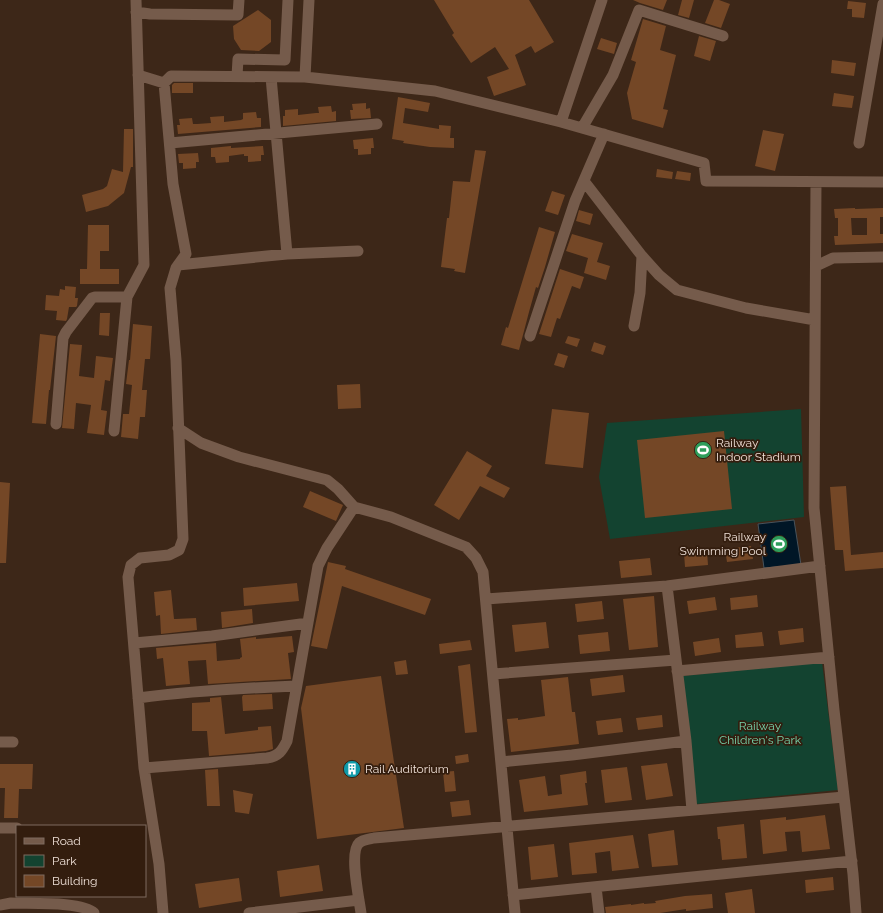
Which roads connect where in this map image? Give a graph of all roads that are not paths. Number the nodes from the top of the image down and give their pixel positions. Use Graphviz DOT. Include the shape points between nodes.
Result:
graph roads {
  1 [pos="136,0"];
  2 [pos="239,0"];
  3 [pos="288,0"];
  4 [pos="309,0"];
  5 [pos="602,0"];
  6 [pos="883,4"];
  7 [pos="136,12"];
  8 [pos="723,36"];
  9 [pos="138,75"];
  10 [pos="237,76"];
  11 [pos="271,77"];
  12 [pos="306,77"];
  13 [pos="164,83"];
  14 [pos="561,122"];
  15 [pos="377,124"];
  16 [pos="582,128"];
  17 [pos="276,133"];
  18 [pos="604,134"];
  19 [pos="170,143"];
  20 [pos="859,143"];
  21 [pos="584,181"];
  22 [pos="816,182"];
  23 [pos="883,182"];
  24 [pos="358,251"];
  25 [pos="287,254"];
  26 [pos="642,256"];
  27 [pos="883,257"];
  28 [pos="178,265"];
  29 [pos="816,266"];
  30 [pos="127,297"];
  31 [pos="815,320"];
  32 [pos="634,326"];
  33 [pos="530,336"];
  34 [pos="56,424"];
  35 [pos="178,428"];
  36 [pos="114,431"];
  37 [pos="354,507"];
  38 [pos="820,566"];
  39 [pos="667,586"];
  40 [pos="486,599"];
  41 [pos="308,623"];
  42 [pos="134,642"];
  43 [pos="829,657"];
  44 [pos="677,666"];
  45 [pos="493,674"];
  46 [pos="296,686"];
  47 [pos="138,698"];
  48 [pos="686,741"];
  49 [pos="0,742"];
  50 [pos="13,742"];
  51 [pos="501,762"];
  52 [pos="144,768"];
  53 [pos="844,797"];
  54 [pos="692,810"];
  55 [pos="507,827"];
  56 [pos="0,828"];
  57 [pos="16,828"];
  58 [pos="852,861"];
  59 [pos="596,887"];
  60 [pos="513,895"];
  61 [pos="359,900"];
  62 [pos="0,904"];
  63 [pos="49,909"];
  64 [pos="94,913"];
  65 [pos="163,913"];
  66 [pos="249,913"];
  67 [pos="361,913"];
  68 [pos="515,913"];
  69 [pos="599,913"];
  70 [pos="856,913"];
  1 -- 7 [label="street"];
  2 -- 7 [label="street" via="238,15"];
  3 -- 10 [label="street" via="285,60 238,59"];
  4 -- 12 [label="street"];
  5 -- 14 [label="street"];
  6 -- 20 [label="street"];
  7 -- 9 [label="street"];
  8 -- 16 [label="street" via="639,10 613,75"];
  9 -- 13 [label="street"];
  9 -- 30 [label="street" via="144,265"];
  10 -- 11 [label="street"];
  10 -- 13 [label="street" via="171,76"];
  11 -- 12 [label="street"];
  11 -- 17 [label="street"];
  12 -- 14 [label="street" via="434,91"];
  13 -- 19 [label="street"];
  14 -- 16 [label="street"];
  15 -- 17 [label="street"];
  16 -- 18 [label="street"];
  17 -- 19 [label="street"];
  17 -- 25 [label="street"];
  18 -- 21 [label="street"];
  18 -- 22 [label="street" via="704,163 706,181"];
  19 -- 28 [label="street" via="173,184 186,254"];
  21 -- 26 [label="street"];
  21 -- 33 [label="street"];
  22 -- 23 [label="street"];
  22 -- 29 [label="street"];
  24 -- 25 [label="street"];
  25 -- 28 [label="street"];
  26 -- 31 [label="street" via="658,275 677,290 746,308"];
  26 -- 32 [label="street" via="640,293"];
  27 -- 29 [label="street" via="833,258"];
  28 -- 35 [label="street" via="170,288"];
  29 -- 31 [label="street"];
  30 -- 34 [label="street" via="92,298 66,332 63,338"];
  30 -- 36 [label="street"];
  31 -- 38 [label="street" via="814,508"];
  35 -- 37 [label="street" via="201,442 239,457 327,480"];
  35 -- 42 [label="street" via="183,539 179,550 169,555 140,558 131,566 128,577"];
  37 -- 40 [label="street" via="391,518 466,547 476,558 483,572"];
  37 -- 41 [label="street" via="318,566"];
  38 -- 39 [label="street"];
  38 -- 43 [label="street"];
  39 -- 40 [label="street"];
  39 -- 44 [label="street"];
  40 -- 45 [label="street"];
  41 -- 42 [label="street" via="212,636"];
  41 -- 46 [label="street"];
  42 -- 47 [label="street"];
  43 -- 44 [label="street"];
  43 -- 53 [label="street"];
  44 -- 45 [label="street"];
  44 -- 48 [label="street"];
  45 -- 51 [label="street"];
  46 -- 47 [label="street" via="230,689"];
  46 -- 52 [label="street" via="287,741 276,756"];
  47 -- 52 [label="street"];
  48 -- 51 [label="street"];
  48 -- 54 [label="street"];
  49 -- 50 [label="street"];
  51 -- 55 [label="street"];
  52 -- 65 [label="street" via="159,864"];
  53 -- 54 [label="street"];
  53 -- 58 [label="street"];
  54 -- 55 [label="street"];
  55 -- 60 [label="street"];
  55 -- 61 [label="street" via="374,838 360,842 354,849"];
  56 -- 57 [label="street"];
  58 -- 59 [label="street"];
  58 -- 70 [label="street"];
  59 -- 60 [label="street"];
  59 -- 69 [label="street"];
  60 -- 68 [label="street"];
  61 -- 66 [label="street"];
  61 -- 67 [label="street"];
  62 -- 63 [label="street" via="10,903"];
  63 -- 64 [label="street" via="79,906"];
}
